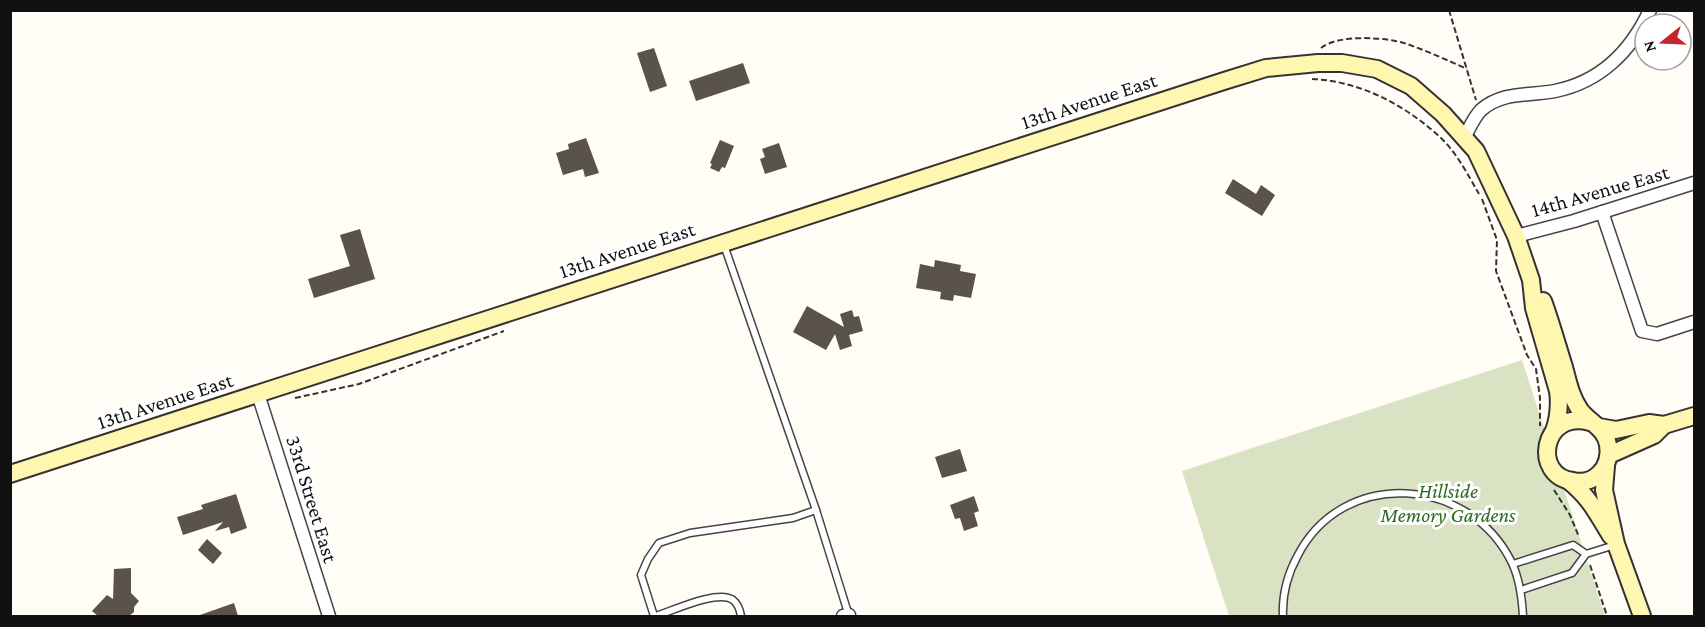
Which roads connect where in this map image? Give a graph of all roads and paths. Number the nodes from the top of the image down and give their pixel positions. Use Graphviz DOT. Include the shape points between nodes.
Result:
graph roads {
  1 [pos="1449,10"];
  2 [pos="1650,10"];
  3 [pos="1467,69"];
  4 [pos="1304,71"];
  5 [pos="1480,112"];
  6 [pos="1464,138"];
  7 [pos="1695,183"];
  8 [pos="1602,212"];
  9 [pos="1516,236"];
  10 [pos="723,242"];
  11 [pos="1531,280"];
  12 [pos="1695,322"];
  13 [pos="512,328"];
  14 [pos="258,394"];
  15 [pos="294,398"];
  16 [pos="1695,416"];
  17 [pos="1664,424"];
  18 [pos="1594,425"];
  19 [pos="1546,430"];
  20 [pos="1607,460"];
  21 [pos="10,474"];
  22 [pos="1569,481"];
  23 [pos="1551,486"];
  24 [pos="816,510"];
  25 [pos="1616,544"];
  26 [pos="1587,554"];
  27 [pos="1513,564"];
  28 [pos="1521,590"];
  29 [pos="329,616"];
  30 [pos="655,616"];
  31 [pos="741,616"];
  32 [pos="847,616"];
  33 [pos="1283,616"];
  34 [pos="1523,616"];
  35 [pos="1607,616"];
  36 [pos="1642,616"];
  1 -- 3 [label="path"];
  2 -- 5 [label="street" via="1632,43 1606,69 1582,83 1555,91 1504,97"];
  3 -- 4 [label="path" via="1404,43 1345,39 1323,46"];
  3 -- 5 [label="path"];
  4 -- 6 [label="main road, 13th Avenue East" via="1342,63 1377,69 1412,86"];
  4 -- 10 [label="main road, 13th Avenue East" via="1258,70"];
  4 -- 19 [label="path" via="1358,86 1403,109 1441,137 1459,159 1497,240 1496,271 1527,355 1536,369"];
  5 -- 6 [label="street"];
  6 -- 9 [label="main road, 13th Avenue East" via="1476,151"];
  7 -- 8 [label="street, 14th Avenue East"];
  8 -- 9 [label="street, 14th Avenue East"];
  8 -- 12 [label="street" via="1642,331 1657,334"];
  9 -- 11 [label="main road, 13th Avenue East"];
  10 -- 14 [label="main road, 13th Avenue East"];
  10 -- 24 [label="lane"];
  11 -- 18 [label="main road" via="1544,302 1573,396"];
  11 -- 19 [label="main road" via="1534,308 1559,398 1559,417"];
  13 -- 15 [label="path" via="359,384"];
  14 -- 21 [label="main road, 13th Avenue East"];
  14 -- 29 [label="street, 33rd Street East"];
  16 -- 17 [label="main road"];
  17 -- 18 [label="main road" via="1616,430"];
  17 -- 20 [label="main road" via="1654,435"];
  18 -- 19 [label="main road" via="1570,420"];
  18 -- 20 [label="main road" via="1605,435"];
  19 -- 22 [label="main road" via="1552,468"];
  20 -- 22 [label="main road" via="1590,480"];
  20 -- 25 [label="main road" via="1604,490"];
  22 -- 25 [label="main road" via="1596,509"];
  23 -- 26 [label="path"];
  24 -- 30 [label="lane" via="794,518 690,533 659,543 641,575"];
  24 -- 32 [label="lane"];
  25 -- 26 [label="lane"];
  25 -- 36 [label="main road"];
  26 -- 27 [label="lane" via="1573,545"];
  26 -- 28 [label="lane" via="1572,573"];
  26 -- 35 [label="path"];
  27 -- 28 [label="lane"];
  27 -- 33 [label="lane" via="1496,537 1473,515 1445,500 1414,493 1382,494 1352,503 1325,520 1304,544 1289,572"];
  28 -- 34 [label="lane"];
  30 -- 31 [label="lane" via="694,602 725,597 732,599"];
}
